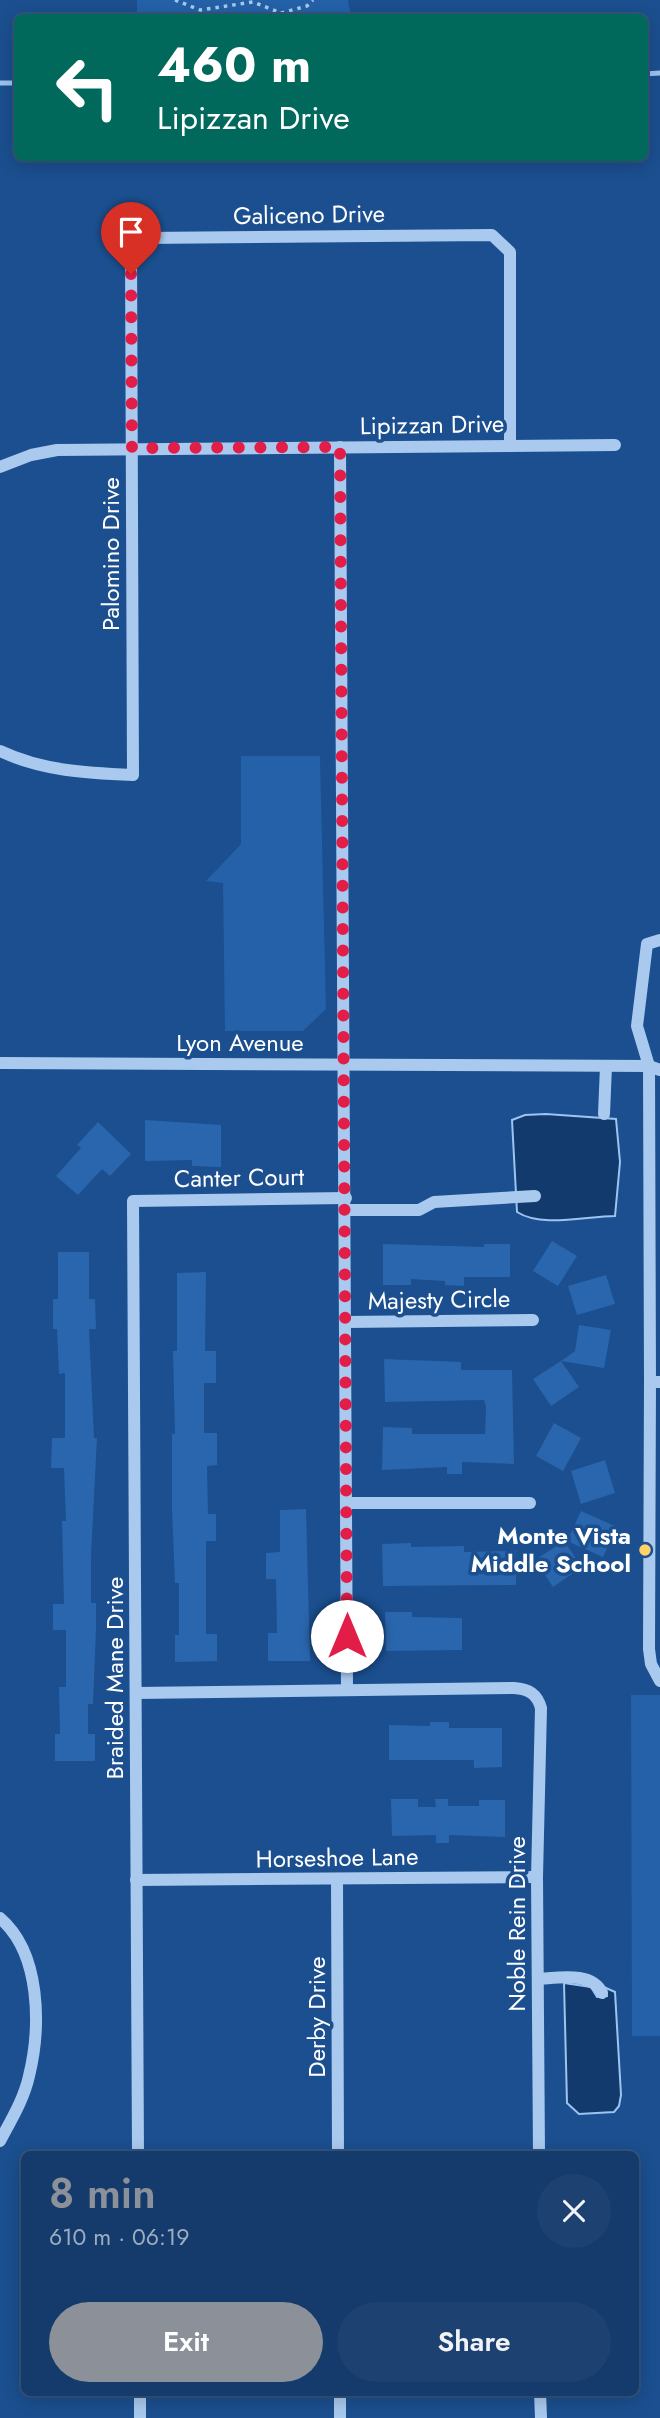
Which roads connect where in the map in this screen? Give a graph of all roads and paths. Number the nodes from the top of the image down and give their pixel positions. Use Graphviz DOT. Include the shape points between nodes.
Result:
graph roads {
  1 [pos="175,0"];
  2 [pos="313,0"];
  3 [pos="131,250"];
  4 [pos="510,445"];
  5 [pos="615,445"];
  6 [pos="340,447"];
  7 [pos="132,448"];
  8 [pos="0,467"];
  9 [pos="0,751"];
  10 [pos="660,940"];
  11 [pos="0,1063"];
  12 [pos="345,1065"];
  13 [pos="606,1066"];
  14 [pos="656,1066"];
  15 [pos="604,1114"];
  16 [pos="536,1196"];
  17 [pos="133,1201"];
  18 [pos="346,1204"];
  19 [pos="533,1321"];
  20 [pos="346,1322"];
  21 [pos="655,1382"];
  22 [pos="347,1503"];
  23 [pos="530,1503"];
  24 [pos="660,1681"];
  25 [pos="347,1689"];
  26 [pos="136,1693"];
  27 [pos="537,1877"];
  28 [pos="337,1879"];
  29 [pos="136,1880"];
  30 [pos="0,1918"];
  31 [pos="538,1979"];
  32 [pos="602,1993"];
  33 [pos="0,2141"];
  34 [pos="138,2151"];
  35 [pos="338,2151"];
  36 [pos="539,2151"];
  37 [pos="140,2396"];
  38 [pos="340,2396"];
  39 [pos="540,2396"];
  40 [pos="140,2418"];
  41 [pos="340,2418"];
  42 [pos="541,2418"];
  1 -- 2 [label="path" via="200,10 253,2 281,13"];
  3 -- 4 [label="street, Galiceno Drive" via="143,238 492,235 510,253"];
  3 -- 7 [label="street, Palomino Drive"];
  4 -- 5 [label="street, Lipizzan Drive"];
  4 -- 6 [label="street, Lipizzan Drive"];
  6 -- 7 [label="street, Lipizzan Drive"];
  6 -- 12 [label="street"];
  7 -- 8 [label="street, Lipizzan Drive" via="57,450"];
  7 -- 9 [label="street, Palomino Drive" via="133,775 59,769"];
  10 -- 14 [label="street" via="647,944 637,1026"];
  11 -- 12 [label="street, Lyon Avenue"];
  12 -- 13 [label="street, Lyon Avenue"];
  12 -- 18 [label="street"];
  13 -- 14 [label="street, Lyon Avenue"];
  13 -- 15 [label="street"];
  14 -- 21 [label="street"];
  16 -- 18 [label="street, Canter Court" via="434,1202 419,1210"];
  17 -- 18 [label="street, Canter Court"];
  17 -- 26 [label="street, Braided Mane Drive"];
  18 -- 20 [label="street"];
  19 -- 20 [label="street, Majesty Circle"];
  20 -- 22 [label="street"];
  21 -- 24 [label="street" via="649,1649"];
  22 -- 23 [label="street"];
  22 -- 25 [label="street"];
  25 -- 26 [label="street"];
  25 -- 27 [label="street, Noble Rein Drive" via="514,1688 535,1696 541,1708"];
  26 -- 29 [label="street, Braided Mane Drive"];
  27 -- 28 [label="street, Horseshoe Lane"];
  27 -- 31 [label="street, Noble Rein Drive"];
  28 -- 29 [label="street, Horseshoe Lane"];
  28 -- 35 [label="street, Derby Drive"];
  29 -- 34 [label="street, Braided Mane Drive"];
  30 -- 33 [label="street" via="26,1952 35,1997 29,2076"];
  31 -- 32 [label="street" via="590,1980"];
  31 -- 36 [label="street, Noble Rein Drive"];
  37 -- 40 [label="street"];
  38 -- 41 [label="street"];
  39 -- 42 [label="street"];
}
